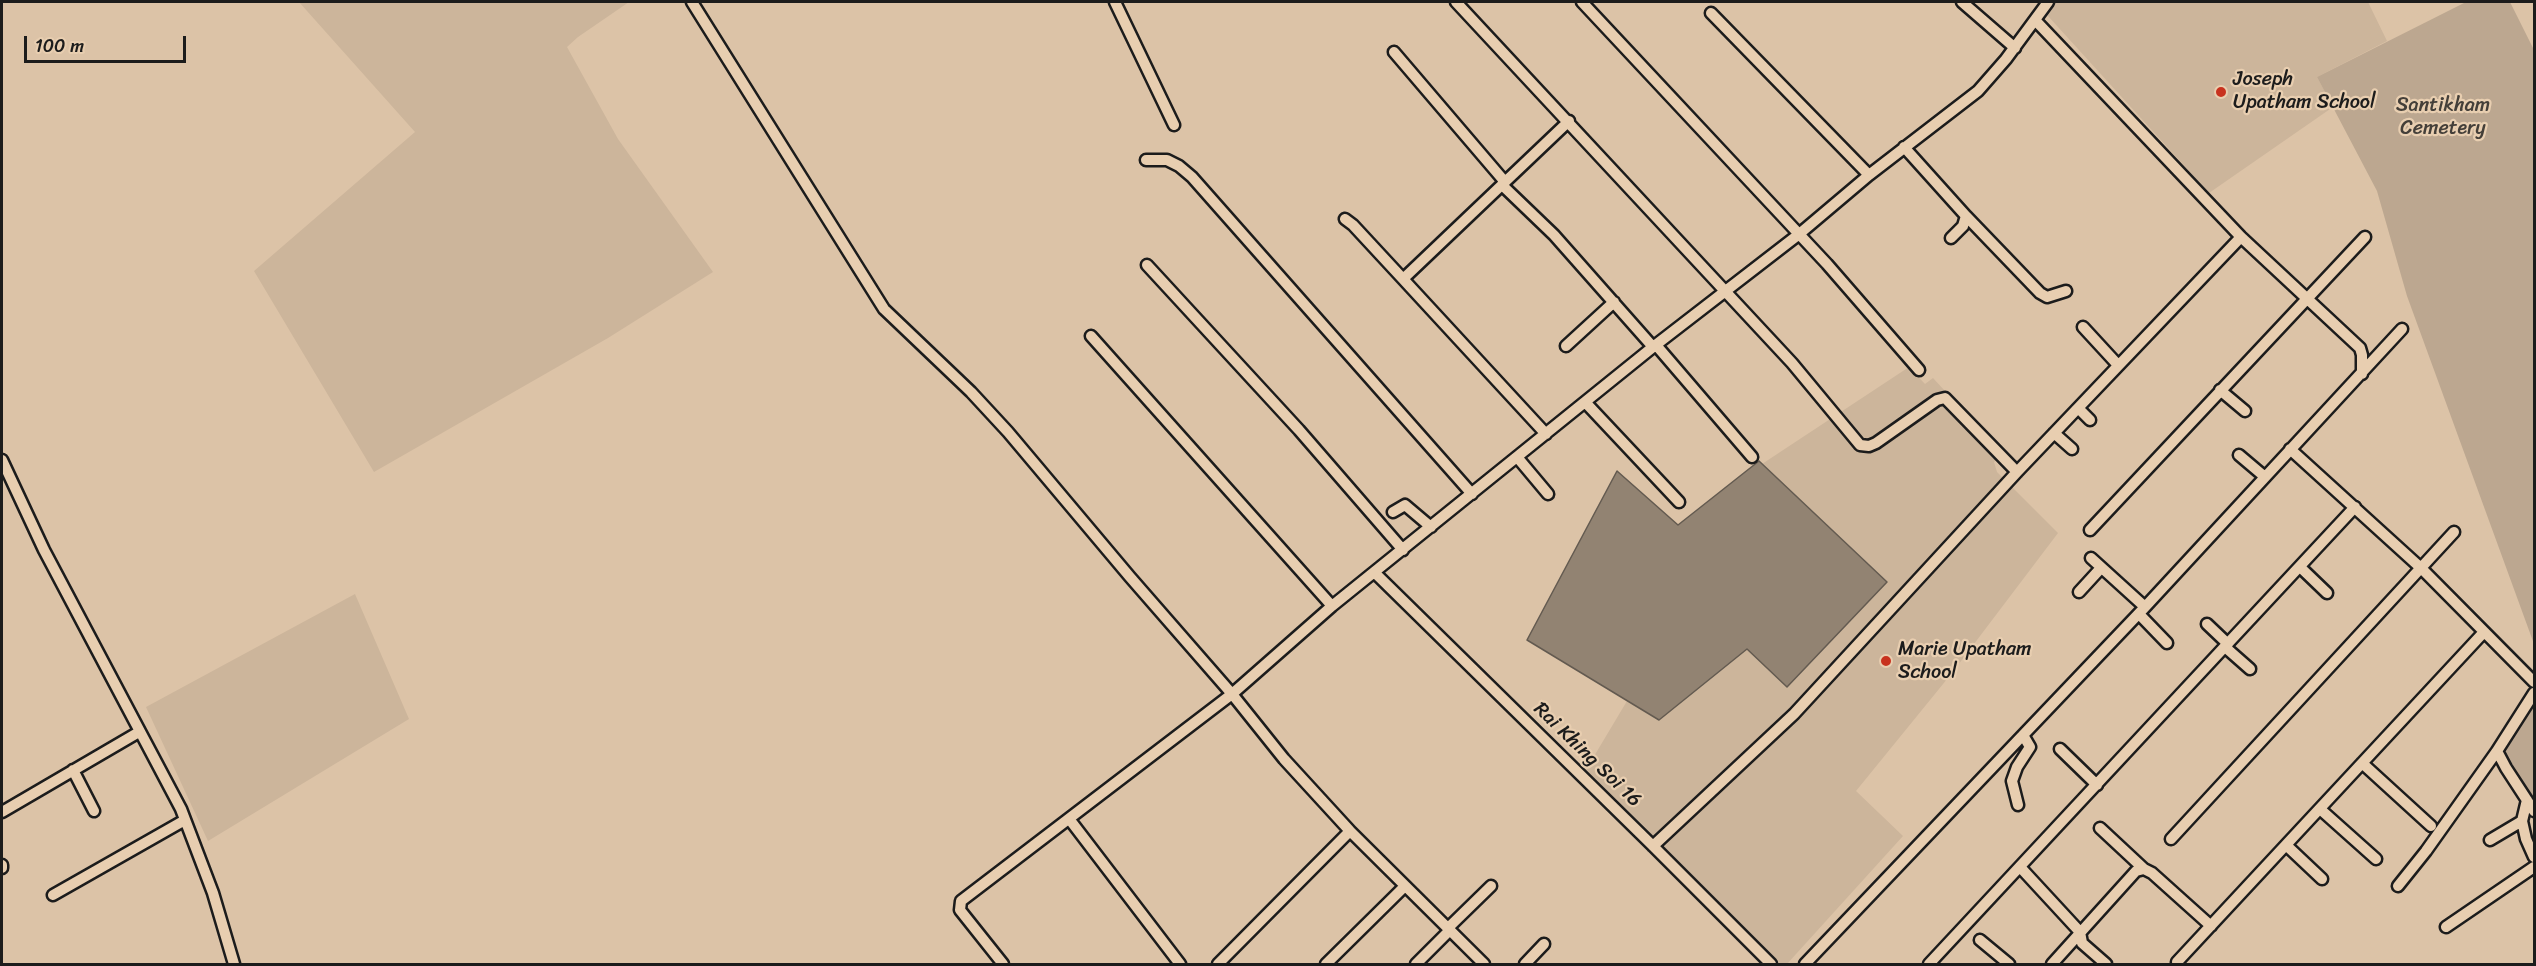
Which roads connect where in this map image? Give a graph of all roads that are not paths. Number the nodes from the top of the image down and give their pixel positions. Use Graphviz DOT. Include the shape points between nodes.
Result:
graph roads {
  1 [pos="692,2"];
  2 [pos="1114,2"];
  3 [pos="1456,2"];
  4 [pos="1582,2"];
  5 [pos="1962,2"];
  6 [pos="2048,2"];
  7 [pos="1711,13"];
  8 [pos="2035,20"];
  9 [pos="2015,48"];
  10 [pos="1394,52"];
  11 [pos="1569,121"];
  12 [pos="1174,125"];
  13 [pos="1904,147"];
  14 [pos="1146,160"];
  15 [pos="1869,175"];
  16 [pos="1503,184"];
  17 [pos="1966,216"];
  18 [pos="1345,219"];
  19 [pos="1798,235"];
  20 [pos="2241,237"];
  21 [pos="2365,237"];
  22 [pos="1951,238"];
  23 [pos="1147,265"];
  24 [pos="1403,279"];
  25 [pos="1725,291"];
  26 [pos="2066,291"];
  27 [pos="2305,299"];
  28 [pos="1614,302"];
  29 [pos="2083,327"];
  30 [pos="2402,329"];
  31 [pos="1091,336"];
  32 [pos="1566,346"];
  33 [pos="1655,346"];
  34 [pos="2118,365"];
  35 [pos="1919,370"];
  36 [pos="2362,374"];
  37 [pos="2220,390"];
  38 [pos="1585,402"];
  39 [pos="2078,408"];
  40 [pos="2246,411"];
  41 [pos="2090,420"];
  42 [pos="2054,433"];
  43 [pos="1546,434"];
  44 [pos="2072,449"];
  45 [pos="2290,449"];
  46 [pos="2240,455"];
  47 [pos="1517,457"];
  48 [pos="1752,457"];
  49 [pos="2,460"];
  50 [pos="2017,472"];
  51 [pos="2265,477"];
  52 [pos="1472,494"];
  53 [pos="1548,494"];
  54 [pos="1678,502"];
  55 [pos="2355,507"];
  56 [pos="1393,512"];
  57 [pos="1431,527"];
  58 [pos="2090,530"];
  59 [pos="2454,532"];
  60 [pos="1403,550"];
  61 [pos="2091,558"];
  62 [pos="2300,567"];
  63 [pos="2101,568"];
  64 [pos="2422,569"];
  65 [pos="1375,573"];
  66 [pos="2079,592"];
  67 [pos="2328,593"];
  68 [pos="1332,606"];
  69 [pos="2142,610"];
  70 [pos="2207,624"];
  71 [pos="2484,632"];
  72 [pos="2167,643"];
  73 [pos="2226,646"];
  74 [pos="2250,669"];
  75 [pos="2535,682"];
  76 [pos="2535,693"];
  77 [pos="1232,694"];
  78 [pos="139,732"];
  79 [pos="2023,735"];
  80 [pos="2060,749"];
  81 [pos="2498,751"];
  82 [pos="2362,763"];
  83 [pos="73,770"];
  84 [pos="2097,786"];
  85 [pos="2527,800"];
  86 [pos="2018,805"];
  87 [pos="2320,809"];
  88 [pos="94,811"];
  89 [pos="2535,811"];
  90 [pos="2,812"];
  91 [pos="185,820"];
  92 [pos="1070,820"];
  93 [pos="2522,821"];
  94 [pos="2431,826"];
  95 [pos="2100,828"];
  96 [pos="1350,831"];
  97 [pos="2171,839"];
  98 [pos="2490,840"];
  99 [pos="2286,845"];
  100 [pos="1653,846"];
  101 [pos="2535,857"];
  102 [pos="2376,859"];
  103 [pos="2020,867"];
  104 [pos="2535,867"];
  105 [pos="2144,869"];
  106 [pos="2322,879"];
  107 [pos="1405,886"];
  108 [pos="1491,886"];
  109 [pos="2398,886"];
  110 [pos="53,895"];
  111 [pos="2211,926"];
  112 [pos="2446,927"];
  113 [pos="1449,929"];
  114 [pos="2080,932"];
  115 [pos="1980,940"];
  116 [pos="1544,944"];
  117 [pos="2177,962"];
  118 [pos="234,964"];
  119 [pos="1003,964"];
  120 [pos="1180,964"];
  121 [pos="1218,964"];
  122 [pos="1326,964"];
  123 [pos="1416,964"];
  124 [pos="1484,964"];
  125 [pos="1525,964"];
  126 [pos="1771,964"];
  127 [pos="1805,964"];
  128 [pos="1929,964"];
  129 [pos="2009,964"];
  130 [pos="2052,964"];
  131 [pos="2106,964"];
  1 -- 77 [label="street" via="884,309 1008,432"];
  2 -- 12 [label="street"];
  3 -- 11 [label="street"];
  4 -- 19 [label="street"];
  5 -- 9 [label="street"];
  6 -- 8 [label="street"];
  7 -- 15 [label="street"];
  8 -- 9 [label="street"];
  8 -- 20 [label="street"];
  9 -- 13 [label="street" via="1978,91"];
  10 -- 16 [label="street"];
  11 -- 16 [label="street"];
  11 -- 25 [label="street"];
  13 -- 15 [label="street"];
  13 -- 17 [label="street"];
  14 -- 52 [label="street" via="1167,160 1192,177"];
  15 -- 19 [label="street"];
  16 -- 24 [label="street"];
  16 -- 28 [label="street"];
  17 -- 22 [label="street" via="1963,226"];
  17 -- 26 [label="street" via="2040,293 2047,297"];
  18 -- 24 [label="street"];
  19 -- 25 [label="street"];
  19 -- 35 [label="street"];
  20 -- 27 [label="street"];
  20 -- 34 [label="street"];
  21 -- 27 [label="street"];
  23 -- 60 [label="street"];
  24 -- 43 [label="street"];
  25 -- 33 [label="street"];
  25 -- 50 [label="street" via="1860,445 1876,443 1945,398"];
  27 -- 36 [label="street" via="2360,348"];
  27 -- 37 [label="street"];
  28 -- 32 [label="street"];
  28 -- 33 [label="street"];
  29 -- 34 [label="street"];
  30 -- 36 [label="street"];
  31 -- 68 [label="street"];
  33 -- 38 [label="street"];
  33 -- 48 [label="street"];
  34 -- 39 [label="street"];
  36 -- 45 [label="street"];
  37 -- 40 [label="street"];
  37 -- 58 [label="street"];
  38 -- 43 [label="street"];
  38 -- 54 [label="street"];
  39 -- 41 [label="street"];
  39 -- 42 [label="street"];
  42 -- 44 [label="street"];
  42 -- 50 [label="street"];
  43 -- 47 [label="street"];
  45 -- 51 [label="street"];
  45 -- 55 [label="street"];
  46 -- 51 [label="street"];
  47 -- 52 [label="street"];
  47 -- 53 [label="street"];
  49 -- 78 [label="street"];
  50 -- 100 [label="street" via="1794,714"];
  51 -- 69 [label="street"];
  52 -- 57 [label="street"];
  55 -- 62 [label="street"];
  55 -- 64 [label="street"];
  56 -- 57 [label="street" via="1405,505"];
  57 -- 60 [label="street"];
  59 -- 64 [label="street"];
  60 -- 65 [label="street"];
  61 -- 63 [label="street"];
  62 -- 67 [label="street"];
  62 -- 73 [label="street"];
  63 -- 66 [label="street"];
  63 -- 69 [label="street"];
  64 -- 71 [label="street"];
  64 -- 97 [label="street"];
  65 -- 68 [label="street"];
  65 -- 100 [label="street, Rai Khing Soi 16"];
  68 -- 77 [label="street"];
  69 -- 72 [label="street"];
  69 -- 79 [label="street"];
  70 -- 73 [label="street"];
  71 -- 75 [label="street"];
  71 -- 82 [label="street"];
  73 -- 74 [label="street"];
  73 -- 84 [label="street"];
  76 -- 81 [label="street"];
  77 -- 92 [label="street"];
  77 -- 96 [label="street" via="1284,759"];
  78 -- 83 [label="street"];
  78 -- 91 [label="street"];
  79 -- 86 [label="street" via="2030,747 2012,781"];
  79 -- 127 [label="street"];
  80 -- 84 [label="street"];
  81 -- 85 [label="street"];
  81 -- 109 [label="street"];
  82 -- 87 [label="street"];
  82 -- 94 [label="street"];
  83 -- 88 [label="street"];
  83 -- 90 [label="street"];
  84 -- 103 [label="street"];
  85 -- 89 [label="street"];
  85 -- 93 [label="street"];
  87 -- 99 [label="street"];
  87 -- 102 [label="street"];
  91 -- 110 [label="street"];
  91 -- 118 [label="street" via="213,892"];
  92 -- 119 [label="street" via="961,901 960,910"];
  92 -- 120 [label="street"];
  93 -- 98 [label="street"];
  93 -- 101 [label="street"];
  95 -- 105 [label="street"];
  96 -- 107 [label="street"];
  96 -- 121 [label="street"];
  99 -- 106 [label="street"];
  99 -- 111 [label="street"];
  100 -- 126 [label="street, Rai Khing Soi 16"];
  103 -- 114 [label="street"];
  103 -- 128 [label="street"];
  104 -- 112 [label="street"];
  105 -- 111 [label="street"];
  105 -- 114 [label="street" via="2136,871"];
  107 -- 113 [label="street"];
  107 -- 122 [label="street"];
  108 -- 113 [label="street"];
  111 -- 117 [label="street"];
  113 -- 123 [label="street"];
  113 -- 124 [label="street"];
  114 -- 130 [label="street"];
  114 -- 131 [label="street" via="2082,943"];
  115 -- 129 [label="street"];
  116 -- 125 [label="street"];
}
